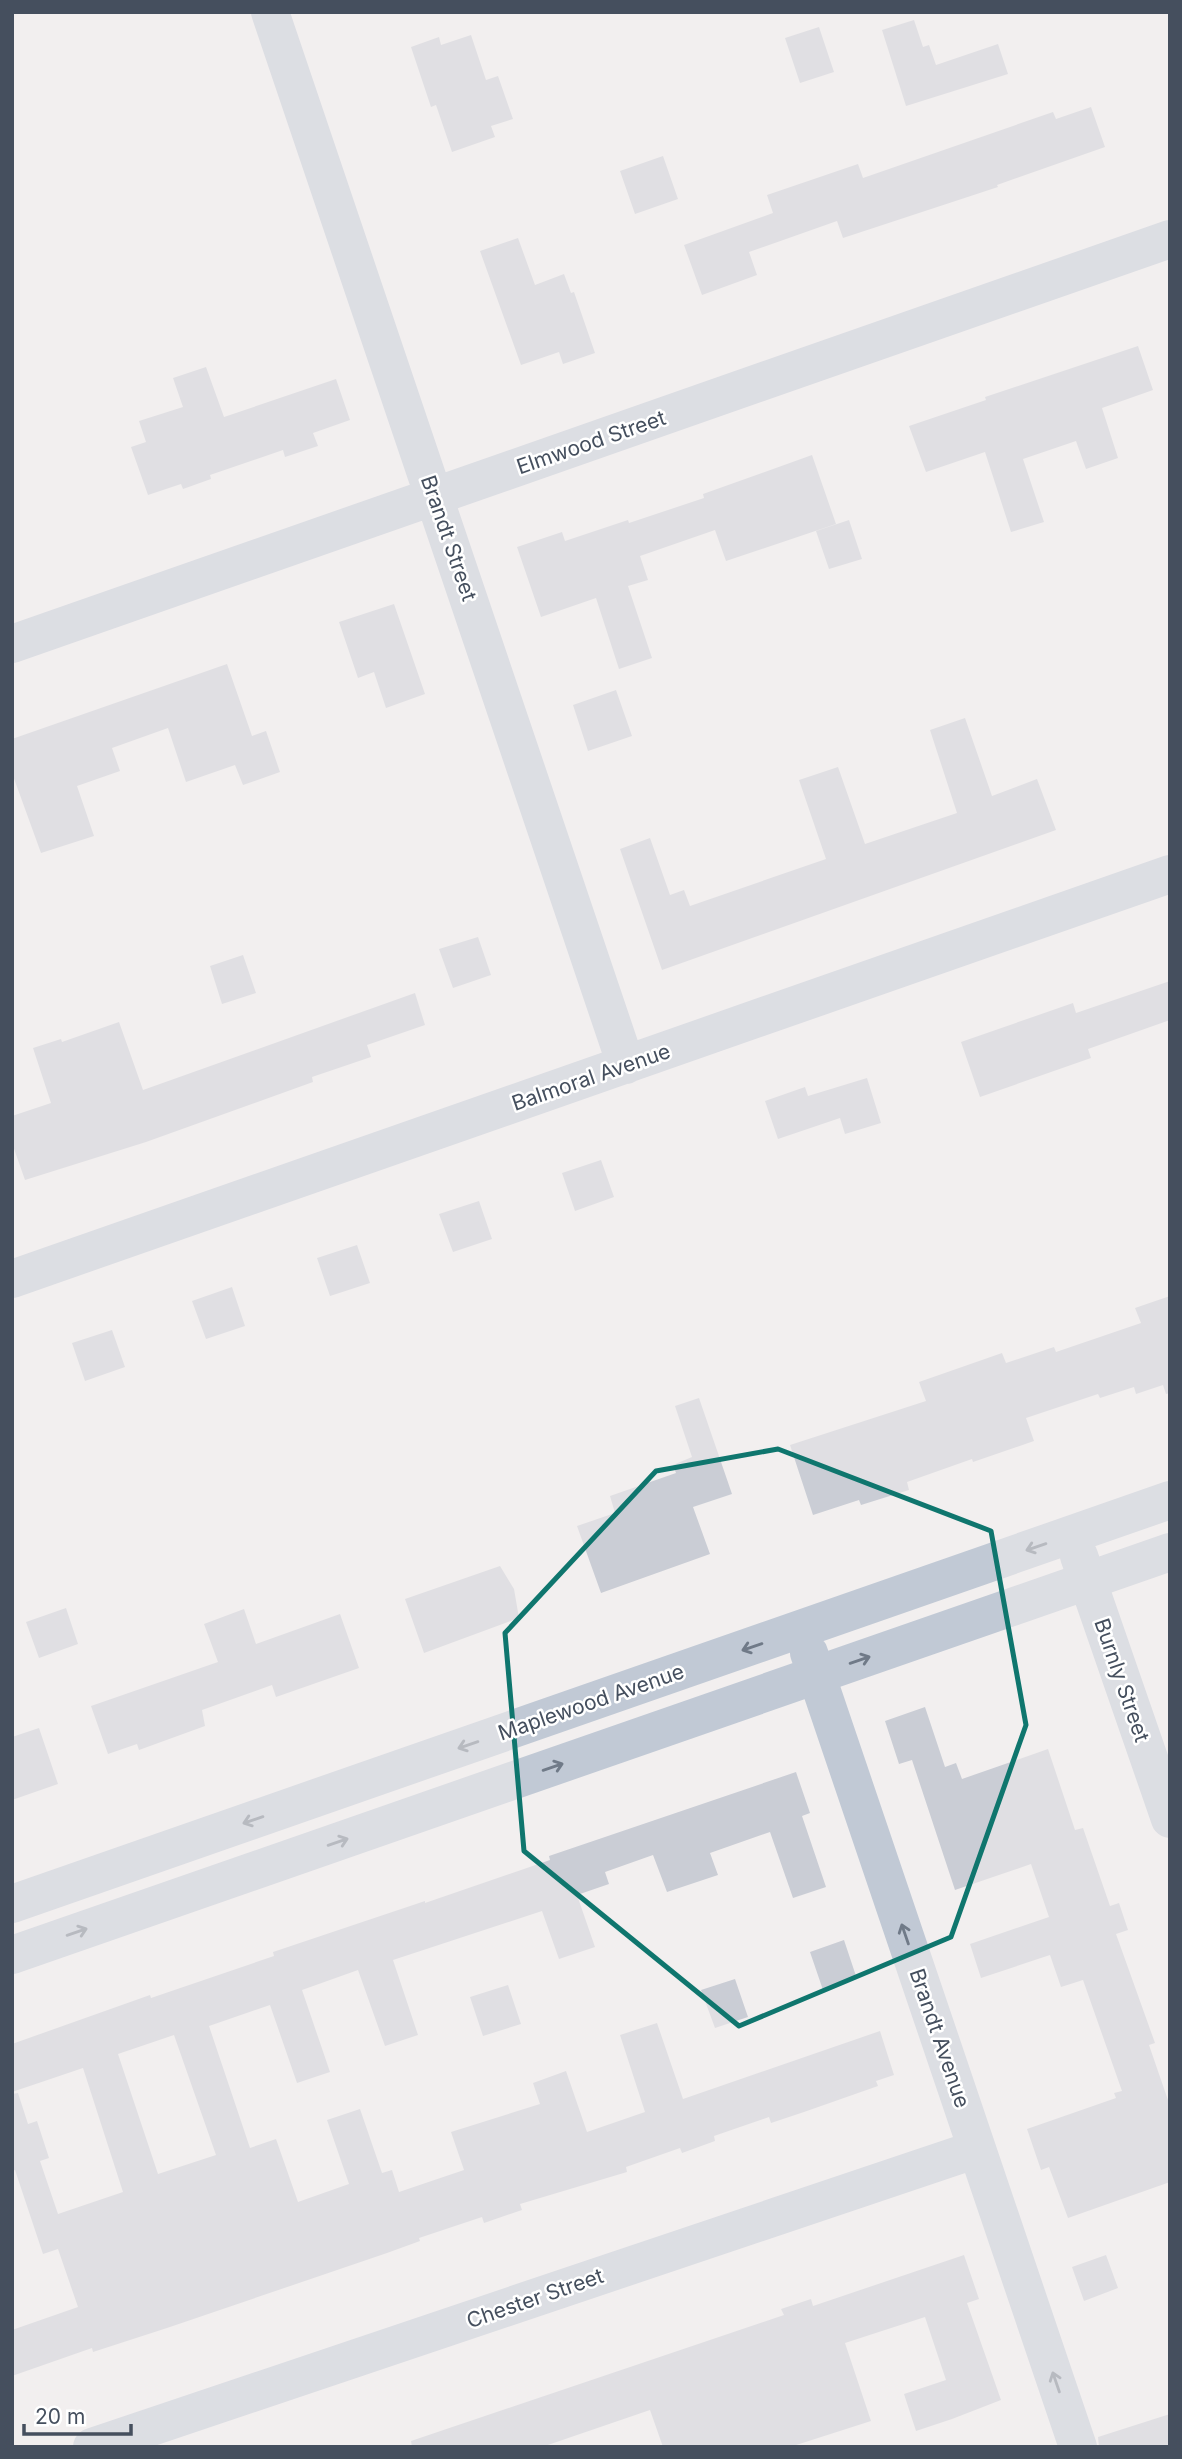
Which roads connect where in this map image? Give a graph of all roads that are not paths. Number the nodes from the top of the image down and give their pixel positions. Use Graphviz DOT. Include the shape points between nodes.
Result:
graph roads {
  1 [pos="270,12"];
  2 [pos="1170,239"];
  3 [pos="435,497"];
  4 [pos="12,645"];
  5 [pos="1170,874"];
  6 [pos="626,1065"];
  7 [pos="12,1279"];
  8 [pos="1170,1500"];
  9 [pos="1072,1534"];
  10 [pos="1170,1552"];
  11 [pos="1087,1580"];
  12 [pos="800,1630"];
  13 [pos="816,1675"];
  14 [pos="1170,1819"];
  15 [pos="127,1864"];
  16 [pos="12,1904"];
  17 [pos="143,1909"];
  18 [pos="12,1955"];
  19 [pos="977,2149"];
  20 [pos="92,2447"];
  21 [pos="1078,2447"];
  1 -- 3 [label="street, Brandt Street"];
  2 -- 3 [label="street, Elmwood Street"];
  3 -- 4 [label="street, Elmwood Street"];
  3 -- 6 [label="street, Brandt Street"];
  5 -- 6 [label="street, Balmoral Avenue"];
  6 -- 7 [label="street, Balmoral Avenue"];
  8 -- 9 [label="street, Maplewood Avenue"];
  9 -- 11 [label="street, Burnly Street"];
  9 -- 12 [label="street, Maplewood Avenue, one-way"];
  10 -- 11 [label="street"];
  13 -- 11 [label="street, one-way"];
  11 -- 14 [label="street, Burnly Street"];
  12 -- 13 [label="street, Brandt Avenue"];
  12 -- 15 [label="street, Maplewood Avenue, one-way"];
  17 -- 13 [label="street, one-way"];
  19 -- 13 [label="street, Brandt Avenue, one-way"];
  15 -- 16 [label="street, Maplewood Avenue"];
  15 -- 17 [label="street"];
  18 -- 17 [label="street, one-way"];
  19 -- 20 [label="street, Chester Street"];
  21 -- 19 [label="street, Brandt Avenue, one-way"];
}
